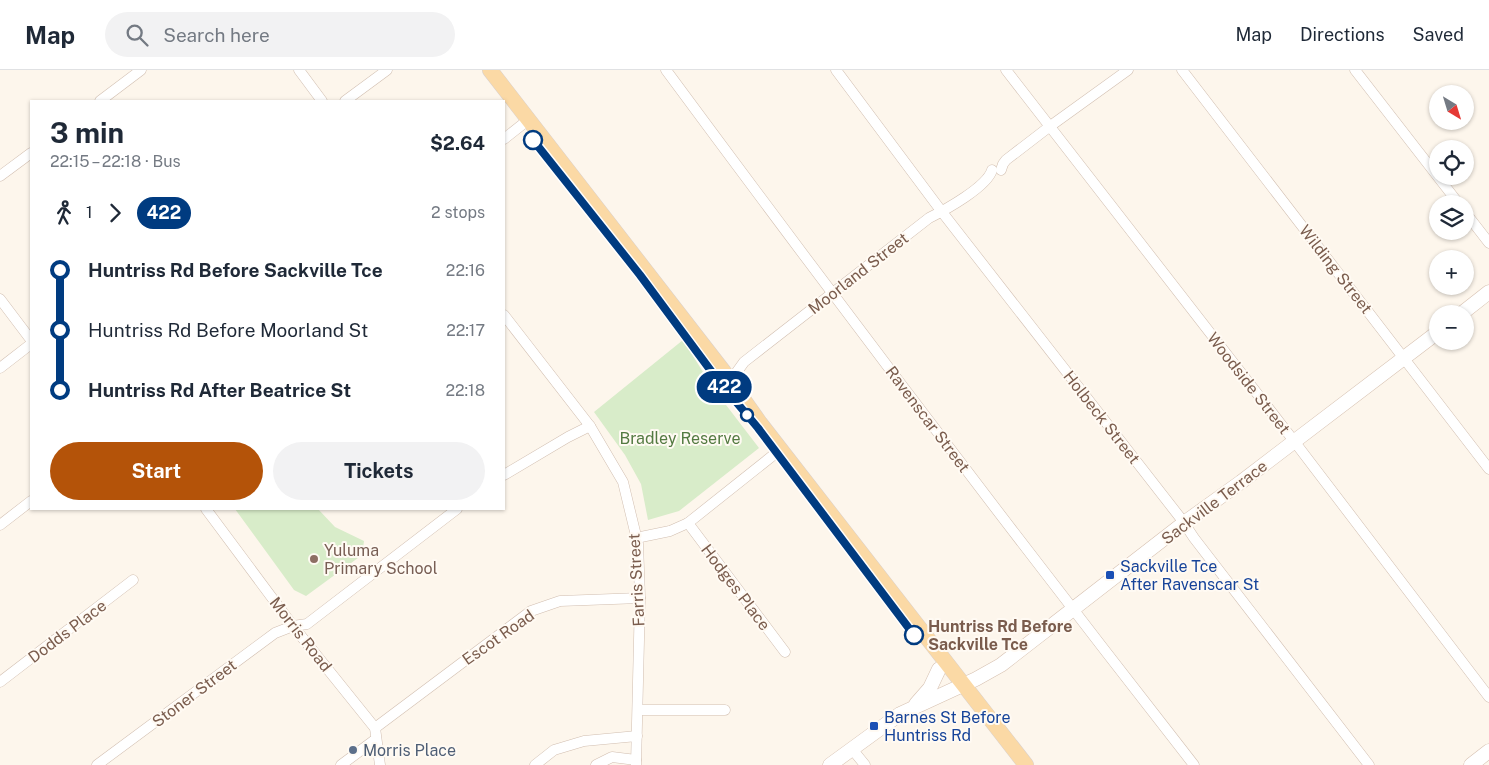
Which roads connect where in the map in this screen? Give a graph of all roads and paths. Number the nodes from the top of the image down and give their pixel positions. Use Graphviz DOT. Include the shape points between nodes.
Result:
graph roads {
  1 [pos="141,70"];
  2 [pos="299,70"];
  3 [pos="386,70"];
  4 [pos="478,70"];
  5 [pos="490,70"];
  6 [pos="666,70"];
  7 [pos="836,70"];
  8 [pos="1006,70"];
  9 [pos="1128,70"];
  10 [pos="1182,70"];
  11 [pos="1355,70"];
  12 [pos="101,100"];
  13 [pos="321,100"];
  14 [pos="346,100"];
  15 [pos="501,100"];
  16 [pos="505,104"];
  17 [pos="525,123"];
  18 [pos="1049,127"];
  19 [pos="505,138"];
  20 [pos="30,154"];
  21 [pos="0,176"];
  22 [pos="1452,195"];
  23 [pos="942,212"];
  24 [pos="1474,224"];
  25 [pos="1489,243"];
  26 [pos="1489,292"];
  27 [pos="832,294"];
  28 [pos="0,299"];
  29 [pos="1489,303"];
  30 [pos="1472,305"];
  31 [pos="1474,314"];
  32 [pos="505,316"];
  33 [pos="30,339"];
  34 [pos="1429,340"];
  35 [pos="30,345"];
  36 [pos="1429,348"];
  37 [pos="1407,361"];
  38 [pos="0,368"];
  39 [pos="734,385"];
  40 [pos="590,426"];
  41 [pos="1297,445"];
  42 [pos="778,451"];
  43 [pos="1489,469"];
  44 [pos="505,474"];
  45 [pos="30,502"];
  46 [pos="207,510"];
  47 [pos="456,510"];
  48 [pos="688,523"];
  49 [pos="0,525"];
  50 [pos="1187,527"];
  51 [pos="636,538"];
  52 [pos="133,580"];
  53 [pos="640,598"];
  54 [pos="1076,614"];
  55 [pos="293,626"];
  56 [pos="785,652"];
  57 [pos="939,668"];
  58 [pos="0,682"];
  59 [pos="962,690"];
  60 [pos="1489,697"];
  61 [pos="914,706"];
  62 [pos="638,710"];
  63 [pos="724,710"];
  64 [pos="375,728"];
  65 [pos="637,736"];
  66 [pos="376,739"];
  67 [pos="1489,751"];
  68 [pos="858,756"];
  69 [pos="636,763"];
  70 [pos="102,764"];
  71 [pos="341,765"];
  72 [pos="380,765"];
  73 [pos="535,765"];
  74 [pos="596,765"];
  75 [pos="830,765"];
  76 [pos="842,765"];
  77 [pos="1015,765"];
  78 [pos="1026,765"];
  79 [pos="1194,765"];
  80 [pos="1369,765"];
  81 [pos="1471,765"];
  1 -- 12 [label="street"];
  2 -- 13 [label="street"];
  3 -- 14 [label="street"];
  4 -- 15 [label="main road"];
  5 -- 17 [label="main road"];
  6 -- 27 [label="street, Ravenscar Street"];
  7 -- 23 [label="street, Holbeck Street"];
  8 -- 18 [label="street, Woodside Street"];
  9 -- 18 [label="street, Moorland Street"];
  10 -- 37 [label="street, Wilding Street"];
  11 -- 22 [label="street"];
  16 -- 17 [label="main road"];
  17 -- 19 [label="street"];
  17 -- 39 [label="main road"];
  17 -- 42 [label="main road" via="717,379"];
  18 -- 23 [label="street, Moorland Street" via="1006,160 986,181"];
  18 -- 41 [label="street, Woodside Street"];
  20 -- 21 [label="street"];
  23 -- 27 [label="street, Moorland Street" via="929,218"];
  23 -- 50 [label="street, Holbeck Street"];
  24 -- 25 [label="street"];
  26 -- 30 [label="main road"];
  27 -- 39 [label="street, Moorland Street" via="744,362 734,376"];
  27 -- 54 [label="street, Ravenscar Street"];
  28 -- 33 [label="street"];
  29 -- 31 [label="main road"];
  32 -- 40 [label="street, Farris Street"];
  34 -- 37 [label="main road, Sackville Terrace"];
  35 -- 38 [label="street"];
  36 -- 37 [label="main road, Sackville Terrace"];
  37 -- 41 [label="main road, Sackville Terrace"];
  37 -- 43 [label="street, Wilding Street"];
  39 -- 42 [label="main road"];
  40 -- 44 [label="street"];
  40 -- 51 [label="street, Farris Street" via="622,482"];
  41 -- 50 [label="main road, Sackville Terrace"];
  41 -- 60 [label="street, Woodside Street"];
  42 -- 48 [label="street"];
  42 -- 57 [label="main road"];
  42 -- 59 [label="main road"];
  45 -- 49 [label="street"];
  46 -- 55 [label="street, Morris Road"];
  47 -- 55 [label="street, Stoner Street" via="307,624"];
  48 -- 51 [label="street" via="670,531"];
  48 -- 56 [label="street, Hodges Place"];
  50 -- 54 [label="main road, Sackville Terrace"];
  50 -- 80 [label="street, Holbeck Street"];
  51 -- 53 [label="street, Farris Street"];
  52 -- 58 [label="street, Dodds Place"];
  53 -- 62 [label="street, Farris Street"];
  53 -- 64 [label="street, Escot Road" via="560,601 531,611"];
  54 -- 59 [label="main road, Sackville Terrace"];
  54 -- 79 [label="street, Ravenscar Street"];
  55 -- 64 [label="street, Morris Road"];
  55 -- 70 [label="street, Stoner Street" via="275,633"];
  57 -- 59 [label="main road"];
  57 -- 61 [label="main road" via="930,688"];
  59 -- 61 [label="main road"];
  59 -- 68 [label="main road" via="892,728"];
  59 -- 77 [label="main road"];
  59 -- 78 [label="main road"];
  61 -- 68 [label="main road" via="888,721"];
  62 -- 63 [label="street"];
  62 -- 65 [label="street, Farris Street"];
  64 -- 66 [label="street"];
  65 -- 69 [label="street, Farris Street"];
  65 -- 73 [label="street" via="584,740 554,750"];
  66 -- 71 [label="street"];
  66 -- 72 [label="street"];
  67 -- 81 [label="main road"];
  68 -- 75 [label="main road"];
  68 -- 76 [label="main road"];
  69 -- 74 [label="street" via="612,757"];
}
